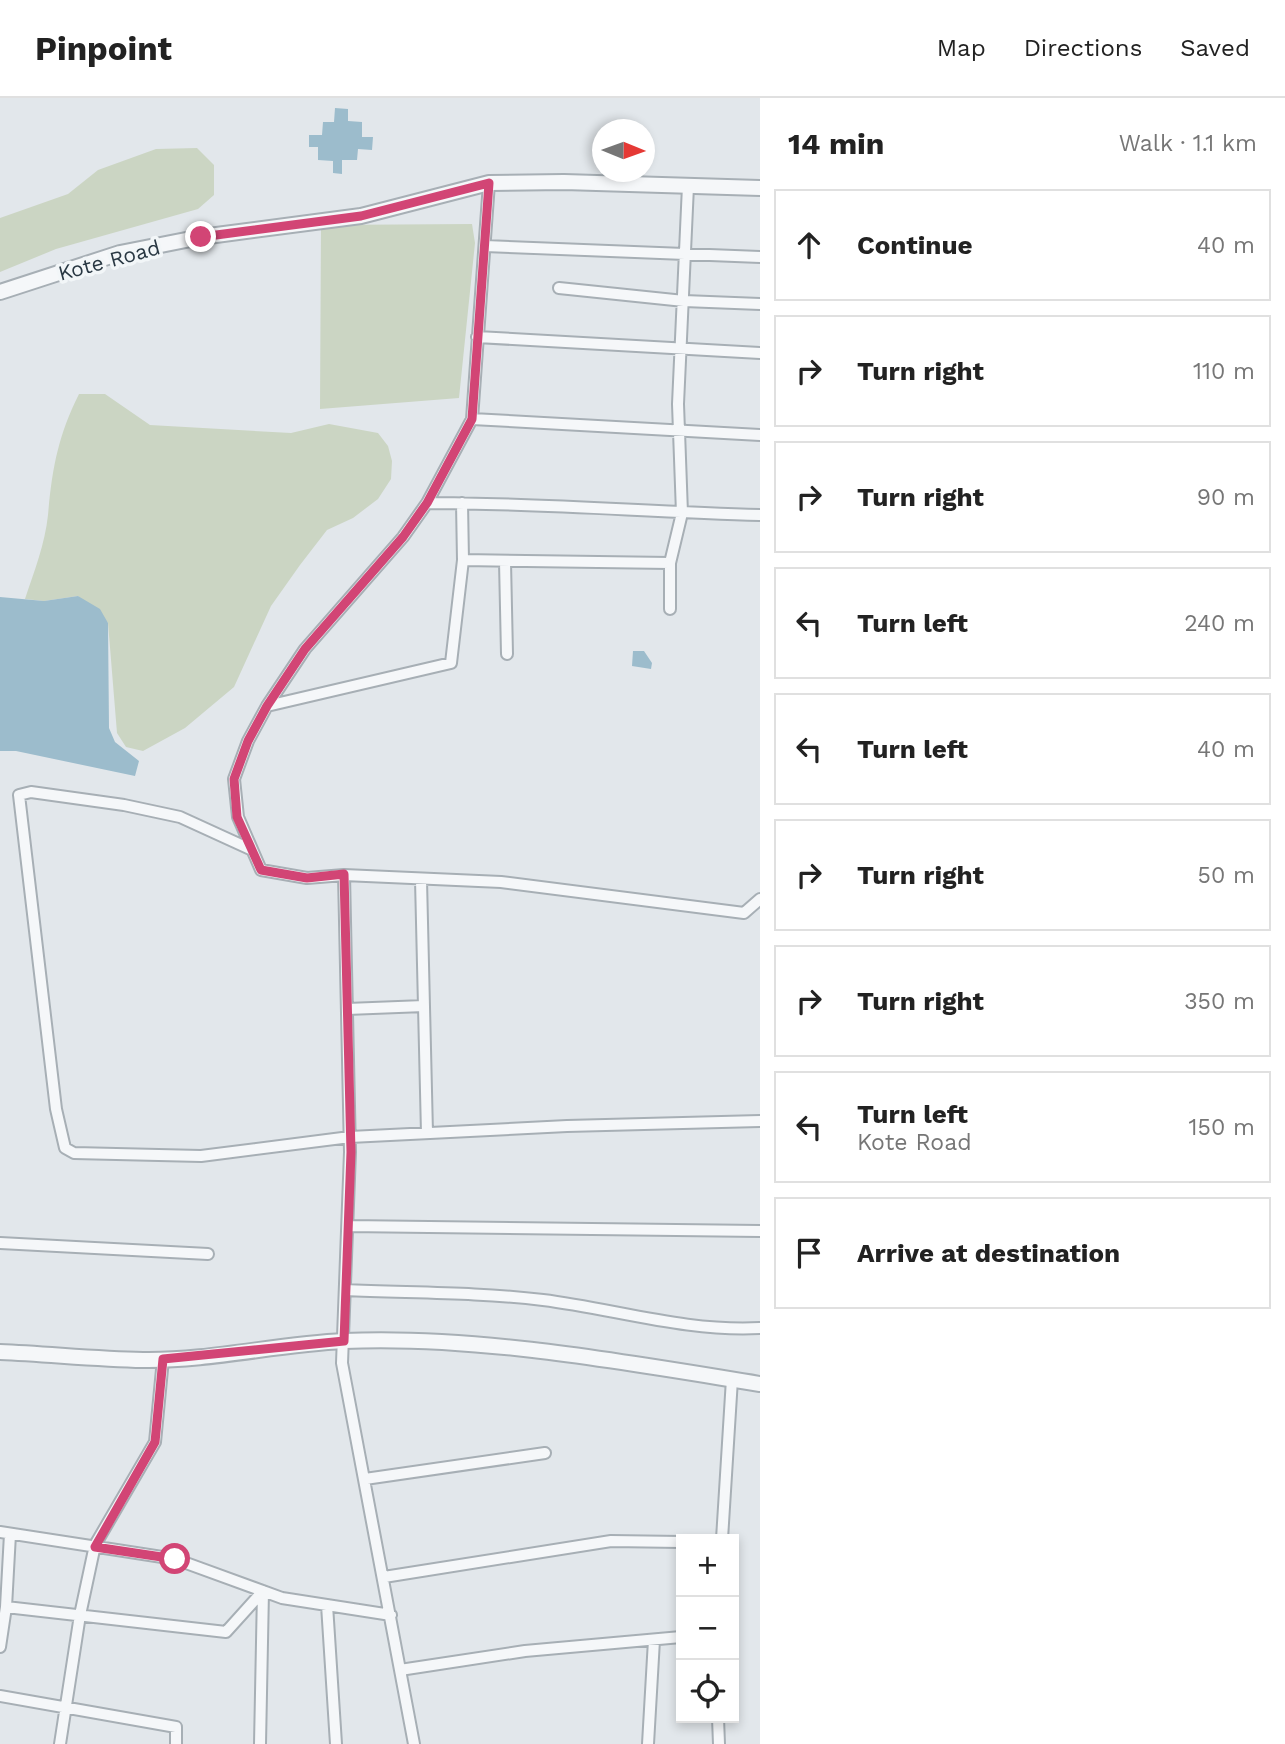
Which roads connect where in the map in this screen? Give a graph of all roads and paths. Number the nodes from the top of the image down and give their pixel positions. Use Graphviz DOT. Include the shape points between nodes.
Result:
graph roads {
  1 [pos="489,183"];
  2 [pos="688,186"];
  3 [pos="760,188"];
  4 [pos="485,246"];
  5 [pos="686,253"];
  6 [pos="760,257"];
  7 [pos="559,288"];
  8 [pos="0,292"];
  9 [pos="684,301"];
  10 [pos="760,304"];
  11 [pos="477,337"];
  12 [pos="681,349"];
  13 [pos="760,353"];
  14 [pos="472,419"];
  15 [pos="679,429"];
  16 [pos="760,435"];
  17 [pos="427,503"];
  18 [pos="462,503"];
  19 [pos="682,513"];
  20 [pos="760,515"];
  21 [pos="463,560"];
  22 [pos="505,562"];
  23 [pos="670,563"];
  24 [pos="670,610"];
  25 [pos="508,654"];
  26 [pos="267,706"];
  27 [pos="250,849"];
  28 [pos="344,874"];
  29 [pos="421,880"];
  30 [pos="760,899"];
  31 [pos="424,1006"];
  32 [pos="347,1009"];
  33 [pos="760,1121"];
  34 [pos="427,1133"];
  35 [pos="350,1137"];
  36 [pos="348,1226"];
  37 [pos="760,1231"];
  38 [pos="0,1243"];
  39 [pos="208,1254"];
  40 [pos="345,1290"];
  41 [pos="760,1328"];
  42 [pos="344,1341"];
  43 [pos="0,1352"];
  44 [pos="163,1359"];
  45 [pos="732,1379"];
  46 [pos="760,1384"];
  47 [pos="545,1453"];
  48 [pos="365,1479"];
  49 [pos="5,1533"];
  50 [pos="722,1534"];
  51 [pos="676,1542"];
  52 [pos="95,1547"];
  53 [pos="384,1577"];
  54 [pos="262,1591"];
  55 [pos="327,1605"];
  56 [pos="6,1607"];
  57 [pos="80,1615"];
  58 [pos="391,1615"];
  59 [pos="676,1638"];
  60 [pos="654,1640"];
  61 [pos="0,1647"];
  62 [pos="400,1670"];
  63 [pos="0,1696"];
  64 [pos="65,1706"];
  65 [pos="718,1723"];
  66 [pos="60,1744"];
  67 [pos="176,1744"];
  68 [pos="260,1744"];
  69 [pos="336,1744"];
  70 [pos="414,1744"];
  71 [pos="648,1744"];
  72 [pos="719,1744"];
  1 -- 2 [label="street, Kote Road"];
  1 -- 4 [label="street"];
  1 -- 8 [label="street, Kote Road" via="361,216 201,237 120,253"];
  2 -- 3 [label="street, Kote Road"];
  2 -- 5 [label="street"];
  4 -- 5 [label="street"];
  4 -- 11 [label="street"];
  5 -- 6 [label="street"];
  5 -- 9 [label="street"];
  7 -- 9 [label="street"];
  9 -- 10 [label="street"];
  9 -- 12 [label="street"];
  11 -- 12 [label="street"];
  11 -- 14 [label="street"];
  12 -- 13 [label="street"];
  12 -- 15 [label="street"];
  14 -- 15 [label="street"];
  14 -- 17 [label="street"];
  15 -- 16 [label="street"];
  15 -- 19 [label="street"];
  17 -- 18 [label="street"];
  17 -- 26 [label="street" via="305,649"];
  18 -- 19 [label="street"];
  18 -- 21 [label="street"];
  19 -- 20 [label="street"];
  19 -- 23 [label="street"];
  21 -- 22 [label="street"];
  21 -- 26 [label="street" via="451,663"];
  22 -- 23 [label="street"];
  22 -- 25 [label="street"];
  23 -- 24 [label="street"];
  26 -- 27 [label="street" via="234,779 237,817"];
  27 -- 28 [label="street" via="261,870 307,878"];
  27 -- 35 [label="street" via="180,817 31,792 19,795 56,1109 65,1149 74,1153 201,1156"];
  28 -- 29 [label="street"];
  28 -- 32 [label="street"];
  29 -- 30 [label="street" via="501,882 744,914"];
  29 -- 31 [label="street"];
  31 -- 32 [label="street"];
  31 -- 34 [label="street"];
  32 -- 35 [label="street"];
  33 -- 34 [label="street"];
  34 -- 35 [label="street"];
  35 -- 36 [label="street"];
  36 -- 37 [label="street"];
  36 -- 40 [label="street"];
  38 -- 39 [label="street"];
  40 -- 41 [label="street" via="545,1300 651,1321"];
  40 -- 42 [label="street"];
  42 -- 44 [label="street"];
  42 -- 45 [label="street" via="509,1350"];
  42 -- 48 [label="street" via="342,1363"];
  43 -- 44 [label="street"];
  44 -- 52 [label="street" via="155,1442"];
  45 -- 46 [label="street"];
  45 -- 50 [label="street"];
  47 -- 48 [label="street"];
  48 -- 53 [label="street"];
  49 -- 52 [label="street"];
  49 -- 56 [label="street"];
  51 -- 53 [label="street" via="611,1541"];
  52 -- 54 [label="street" via="175,1559"];
  52 -- 57 [label="street"];
  53 -- 58 [label="street"];
  54 -- 55 [label="street"];
  54 -- 57 [label="street" via="226,1632"];
  54 -- 68 [label="street"];
  55 -- 58 [label="street"];
  55 -- 69 [label="street"];
  56 -- 57 [label="street"];
  56 -- 61 [label="street"];
  57 -- 64 [label="street"];
  58 -- 62 [label="street"];
  59 -- 60 [label="street"];
  60 -- 62 [label="street" via="525,1651"];
  60 -- 71 [label="street"];
  62 -- 70 [label="street"];
  63 -- 64 [label="street"];
  64 -- 66 [label="street"];
  64 -- 67 [label="street" via="176,1727"];
  65 -- 72 [label="street"];
}
